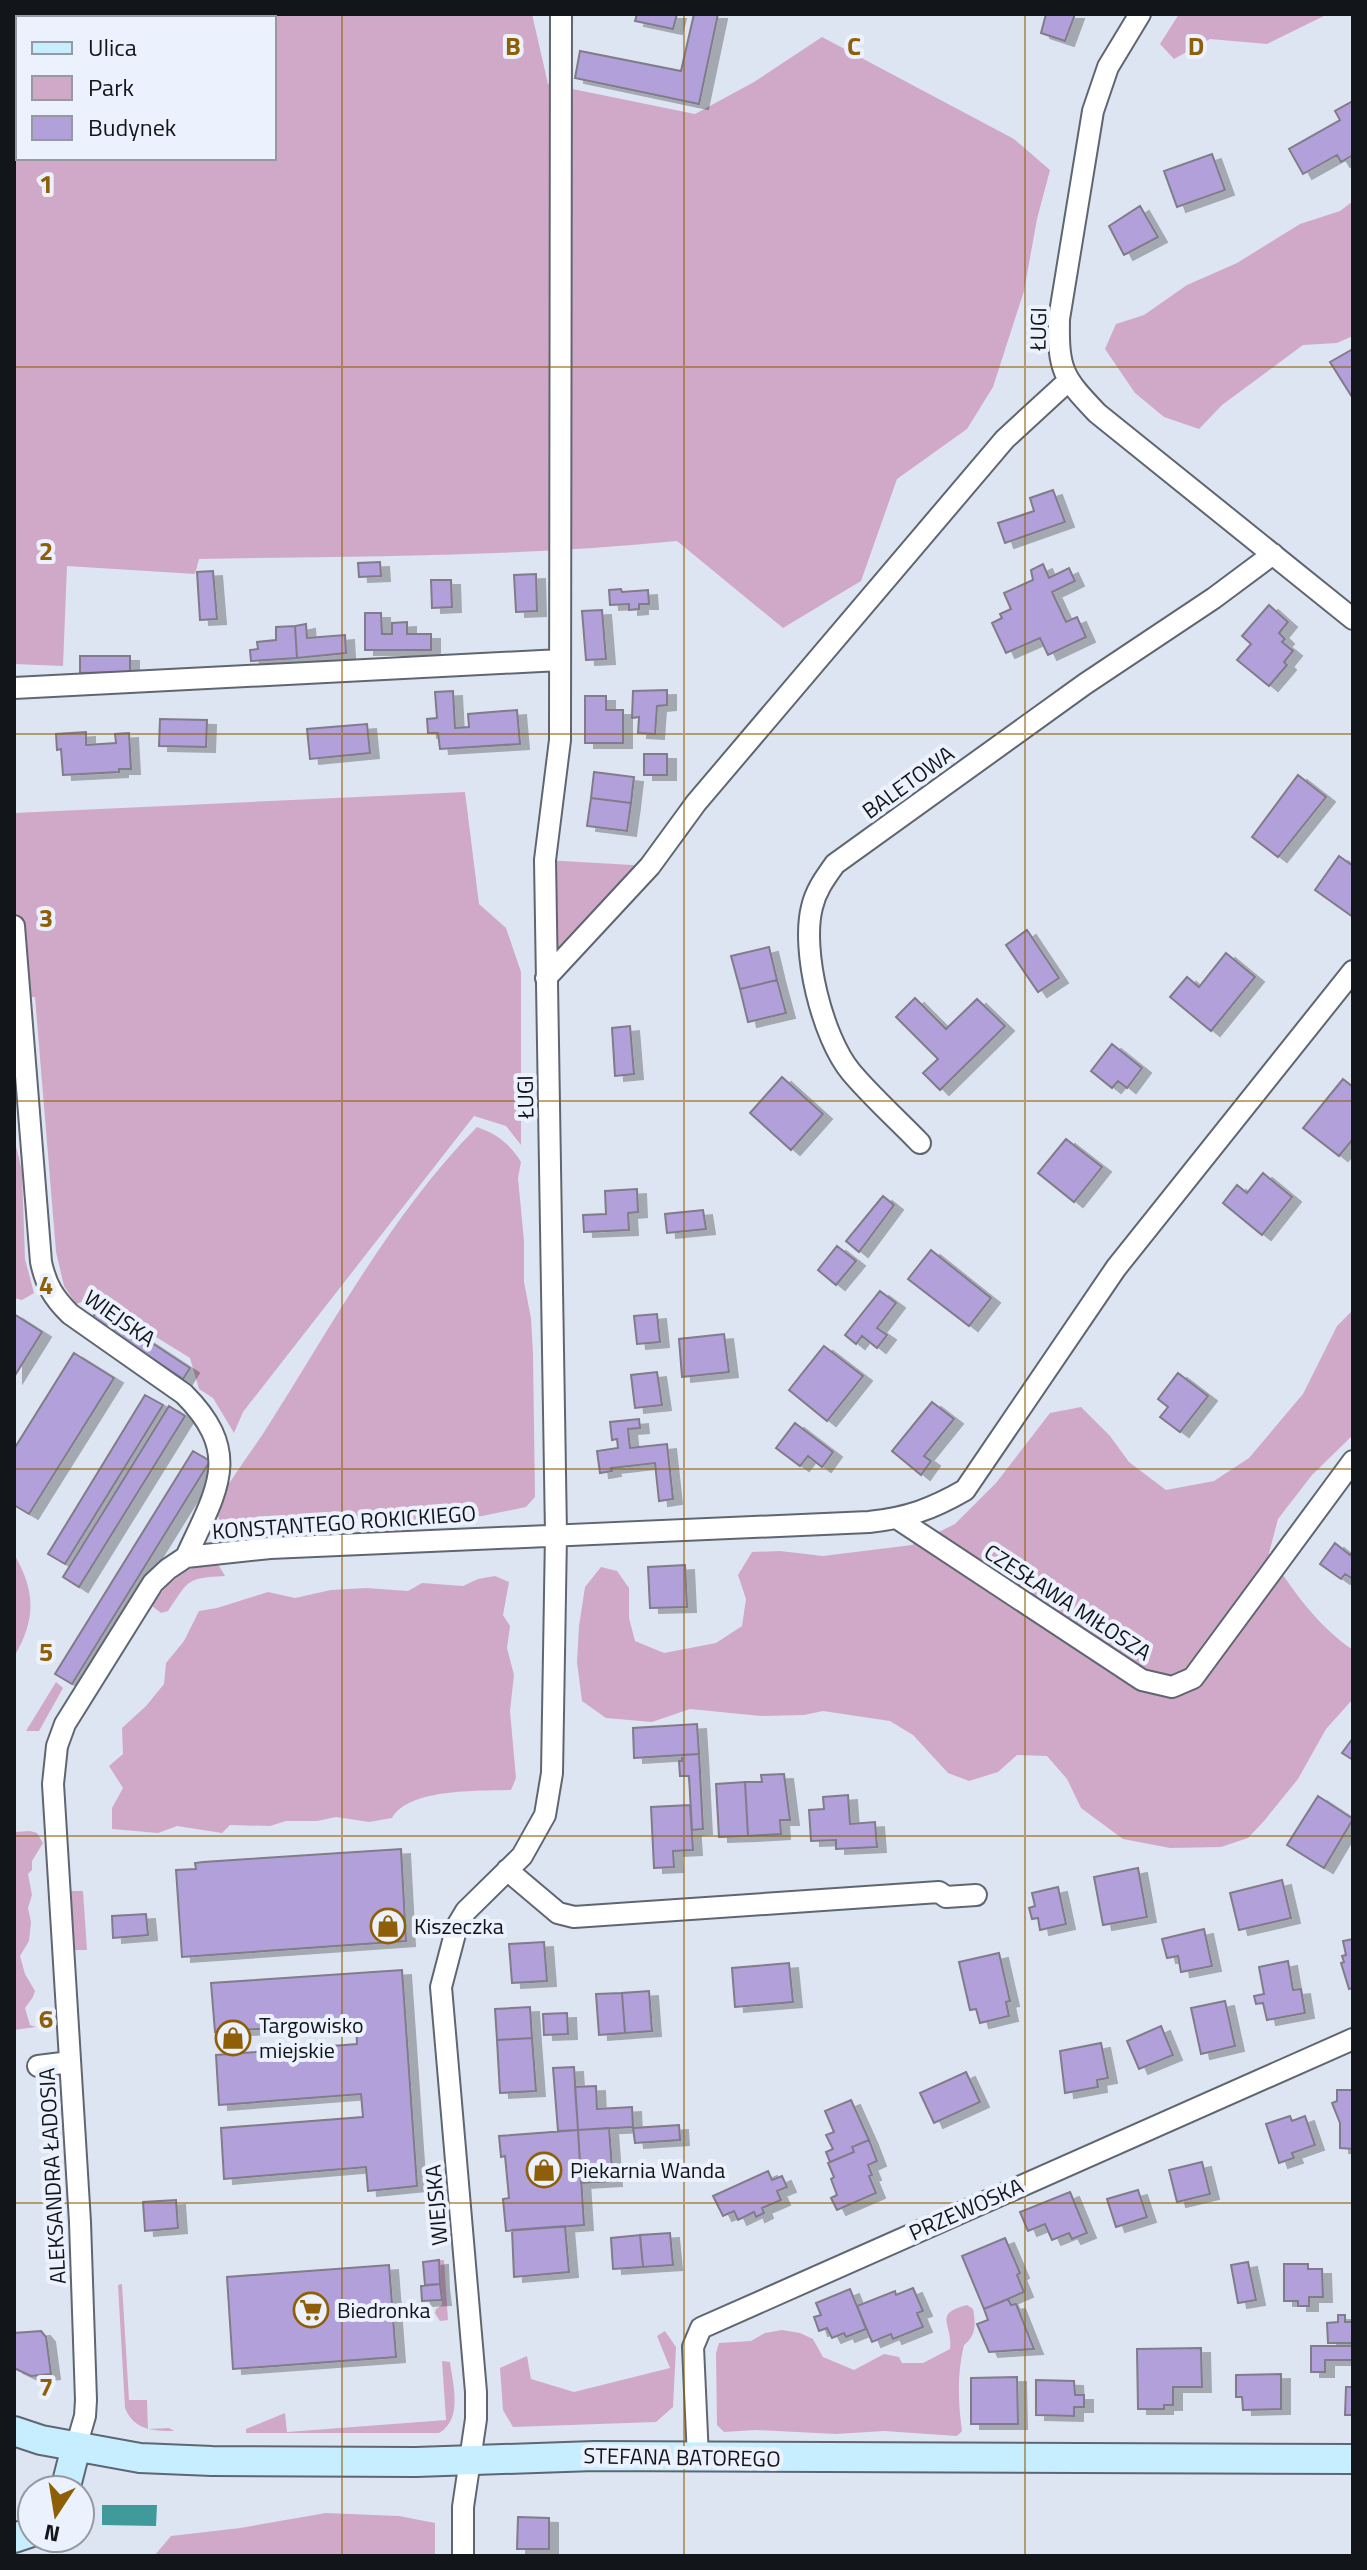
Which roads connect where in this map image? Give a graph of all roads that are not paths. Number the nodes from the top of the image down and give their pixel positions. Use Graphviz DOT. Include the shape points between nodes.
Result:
graph roads {
  1 [pos="561,14"];
  2 [pos="1140,14"];
  3 [pos="1067,382"];
  4 [pos="1273,554"];
  5 [pos="1353,619"];
  6 [pos="560,660"];
  7 [pos="14,688"];
  8 [pos="14,926"];
  9 [pos="1353,971"];
  10 [pos="546,978"];
  11 [pos="19,1067"];
  12 [pos="920,1143"];
  13 [pos="1353,1461"];
  14 [pos="898,1519"];
  15 [pos="556,1534"];
  16 [pos="186,1557"];
  17 [pos="55,1758"];
  18 [pos="507,1870"];
  19 [pos="976,1895"];
  20 [pos="1353,2039"];
  21 [pos="70,2062"];
  22 [pos="38,2066"];
  23 [pos="14,2431"];
  24 [pos="76,2447"];
  25 [pos="471,2458"];
  26 [pos="698,2458"];
  27 [pos="1353,2459"];
  28 [pos="69,2474"];
  29 [pos="463,2556"];
  1 -- 6 [label="street, ŁUGI"];
  2 -- 3 [label="street, ŁUGI" via="1108,67 1093,111 1059,319"];
  3 -- 4 [label="street" via="1097,413"];
  3 -- 10 [label="street" via="1005,439 696,803 650,866"];
  4 -- 5 [label="street"];
  4 -- 12 [label="street, BALETOWA" via="835,864 819,885 811,909 810,956 831,1037 849,1070"];
  6 -- 7 [label="street"];
  6 -- 10 [label="street, ŁUGI" via="560,740 545,860"];
  8 -- 11 [label="street, WIEJSKA"];
  9 -- 14 [label="street, KONSTANTEGO ROKICKIEGO" via="1116,1268 965,1490"];
  10 -- 15 [label="street, ŁUGI"];
  11 -- 16 [label="street, WIEJSKA" via="45,1283 70,1314 196,1406 218,1442 217,1489"];
  13 -- 14 [label="street, CZESŁAWA MIŁOSZA" via="1193,1678 1172,1687 1142,1680"];
  14 -- 15 [label="street, KONSTANTEGO ROKICKIEGO"];
  15 -- 16 [label="street, KONSTANTEGO ROKICKIEGO"];
  15 -- 18 [label="street, WIEJSKA" via="550,1794 545,1815 522,1856"];
  16 -- 17 [label="street, KONSTANTEGO ROKICKIEGO" via="153,1583 65,1724"];
  17 -- 21 [label="street, ALEKSANDRA ŁADOSIA"];
  18 -- 19 [label="street" via="558,1913 574,1917 939,1892 946,1897"];
  18 -- 25 [label="street, WIEJSKA" via="457,1926 441,1987 476,2392"];
  20 -- 26 [label="street, PRZEWOSKA" via="701,2328 693,2347"];
  21 -- 22 [label="street"];
  21 -- 24 [label="street, ALEKSANDRA ŁADOSIA" via="87,2405"];
  23 -- 24 [label="street, STEFANA BATOREGO"];
  24 -- 25 [label="street, STEFANA BATOREGO" via="140,2458 212,2461"];
  24 -- 28 [label="street"];
  25 -- 26 [label="street, STEFANA BATOREGO"];
  25 -- 29 [label="street, WIEJSKA"];
  26 -- 27 [label="street, STEFANA BATOREGO"];
}
